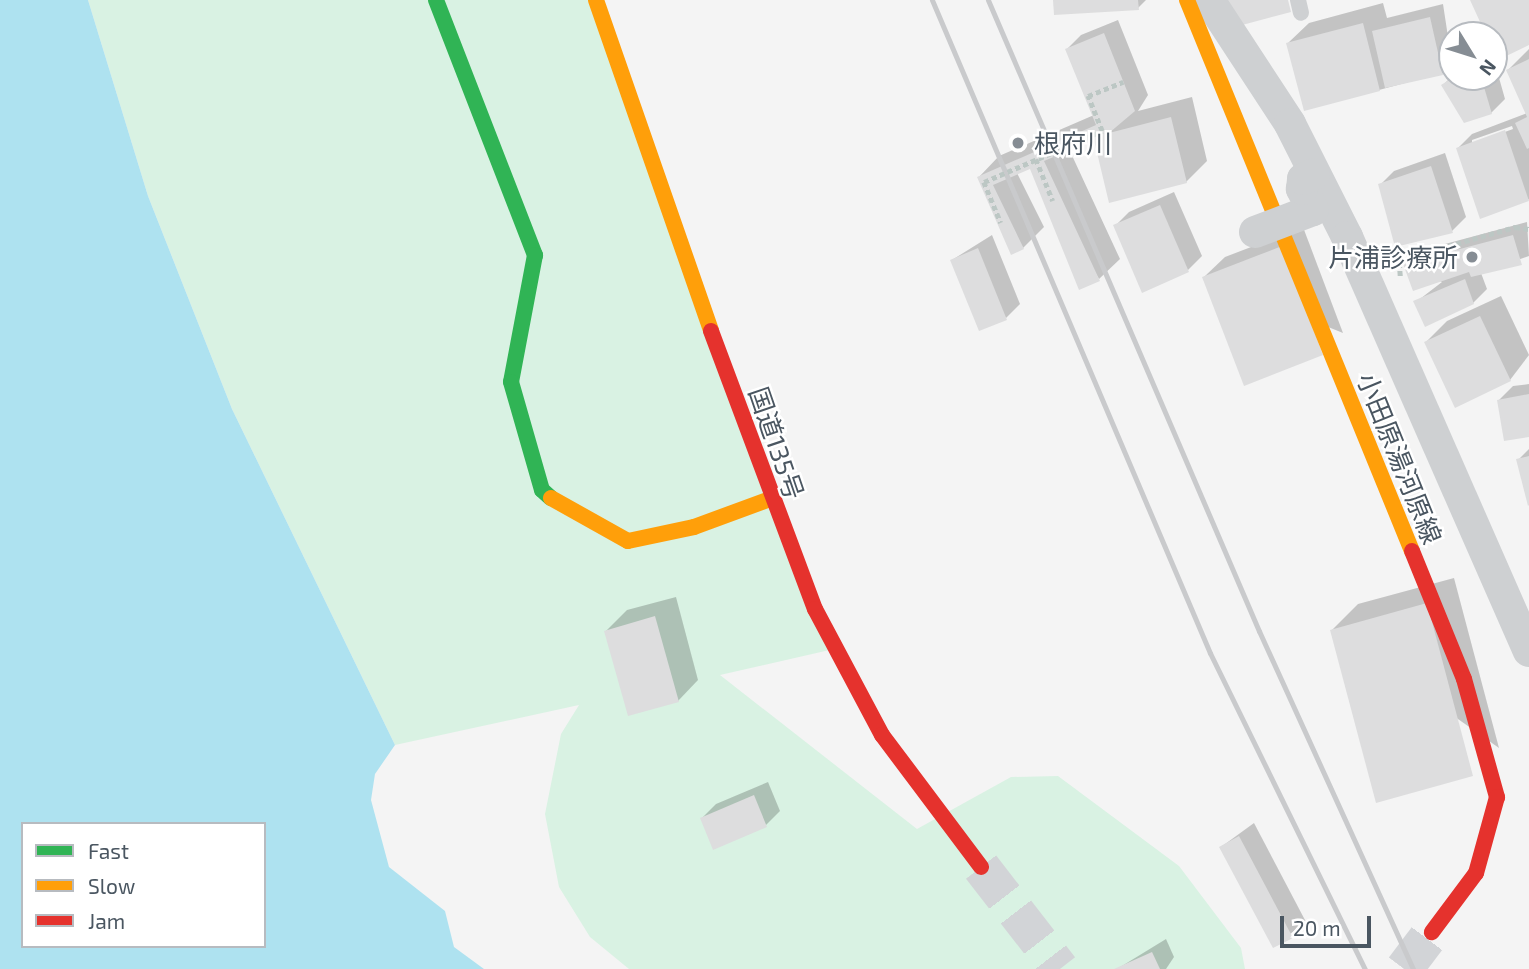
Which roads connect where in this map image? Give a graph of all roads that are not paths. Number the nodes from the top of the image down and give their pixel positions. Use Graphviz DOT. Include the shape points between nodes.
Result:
graph roads {
  1 [pos="436,0"];
  2 [pos="596,0"];
  3 [pos="1187,0"];
  4 [pos="1209,0"];
  5 [pos="1314,173"];
  6 [pos="1255,232"];
  7 [pos="769,499"];
  8 [pos="1529,651"];
  9 [pos="981,867"];
  10 [pos="1432,932"];
  1 -- 7 [label="main road" via="535,255 511,382 542,490 569,513 628,541 694,527"];
  2 -- 7 [label="main road, 国道135号"];
  3 -- 10 [label="main road, 小田原湯河原線" via="1464,679 1497,797 1476,873"];
  4 -- 5 [label="street" via="1290,124"];
  5 -- 6 [label="street, bridge" via="1303,178 1302,188 1313,210"];
  5 -- 8 [label="street"];
  7 -- 9 [label="main road, 国道135号" via="815,610 865,707"];
}
